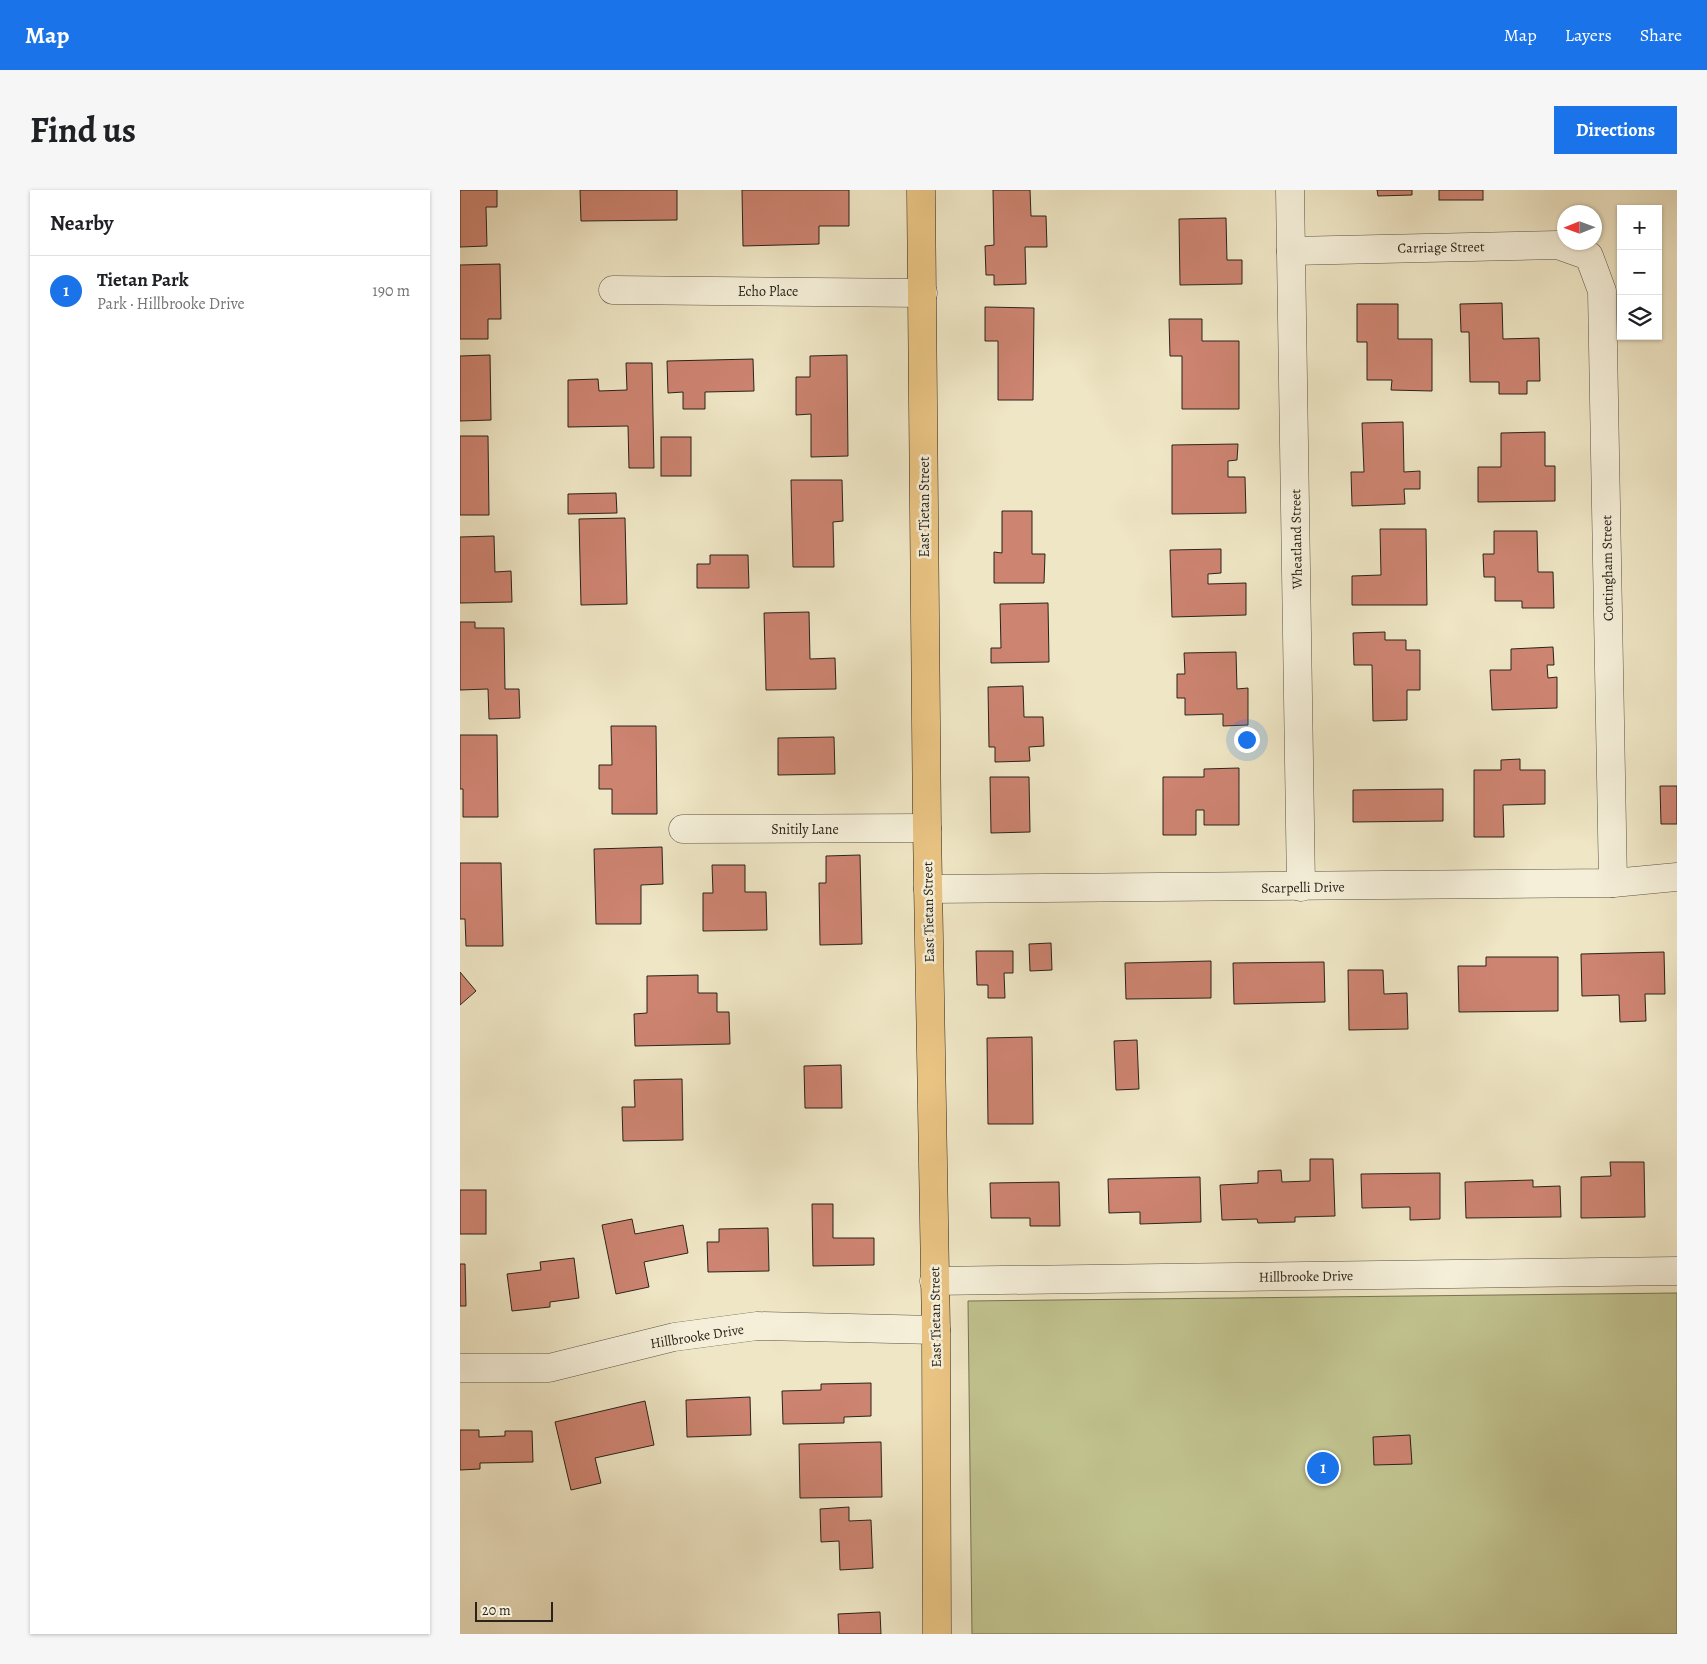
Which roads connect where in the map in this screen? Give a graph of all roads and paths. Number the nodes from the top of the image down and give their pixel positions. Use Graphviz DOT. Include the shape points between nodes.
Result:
graph roads {
  1 [pos="921,190"];
  2 [pos="1290,190"];
  3 [pos="1291,251"];
  4 [pos="1589,256"];
  5 [pos="613,290"];
  6 [pos="922,293"];
  7 [pos="927,828"];
  8 [pos="683,829"];
  9 [pos="1677,877"];
  10 [pos="1613,884"];
  11 [pos="1301,887"];
  12 [pos="928,890"];
  13 [pos="1677,1271"];
  14 [pos="934,1281"];
  15 [pos="936,1330"];
  16 [pos="460,1368"];
  17 [pos="937,1634"];
  1 -- 6 [label="main road, East Tietan Street"];
  2 -- 3 [label="street, Wheatland Street"];
  3 -- 4 [label="street, Carriage Street" via="1558,244"];
  3 -- 11 [label="street, Wheatland Street"];
  4 -- 10 [label="street, Cottingham Street" via="1602,291"];
  5 -- 6 [label="street, Echo Place"];
  6 -- 7 [label="main road, East Tietan Street"];
  7 -- 8 [label="street, Snitily Lane"];
  7 -- 12 [label="main road, East Tietan Street"];
  9 -- 10 [label="street, Scarpelli Drive"];
  10 -- 11 [label="street, Scarpelli Drive"];
  11 -- 12 [label="street, Scarpelli Drive"];
  12 -- 14 [label="main road, East Tietan Street"];
  13 -- 14 [label="street, Hillbrooke Drive"];
  14 -- 15 [label="main road, East Tietan Street"];
  15 -- 16 [label="street, Hillbrooke Drive" via="757,1326 674,1337 549,1368"];
  15 -- 17 [label="main road, East Tietan Street"];
}
